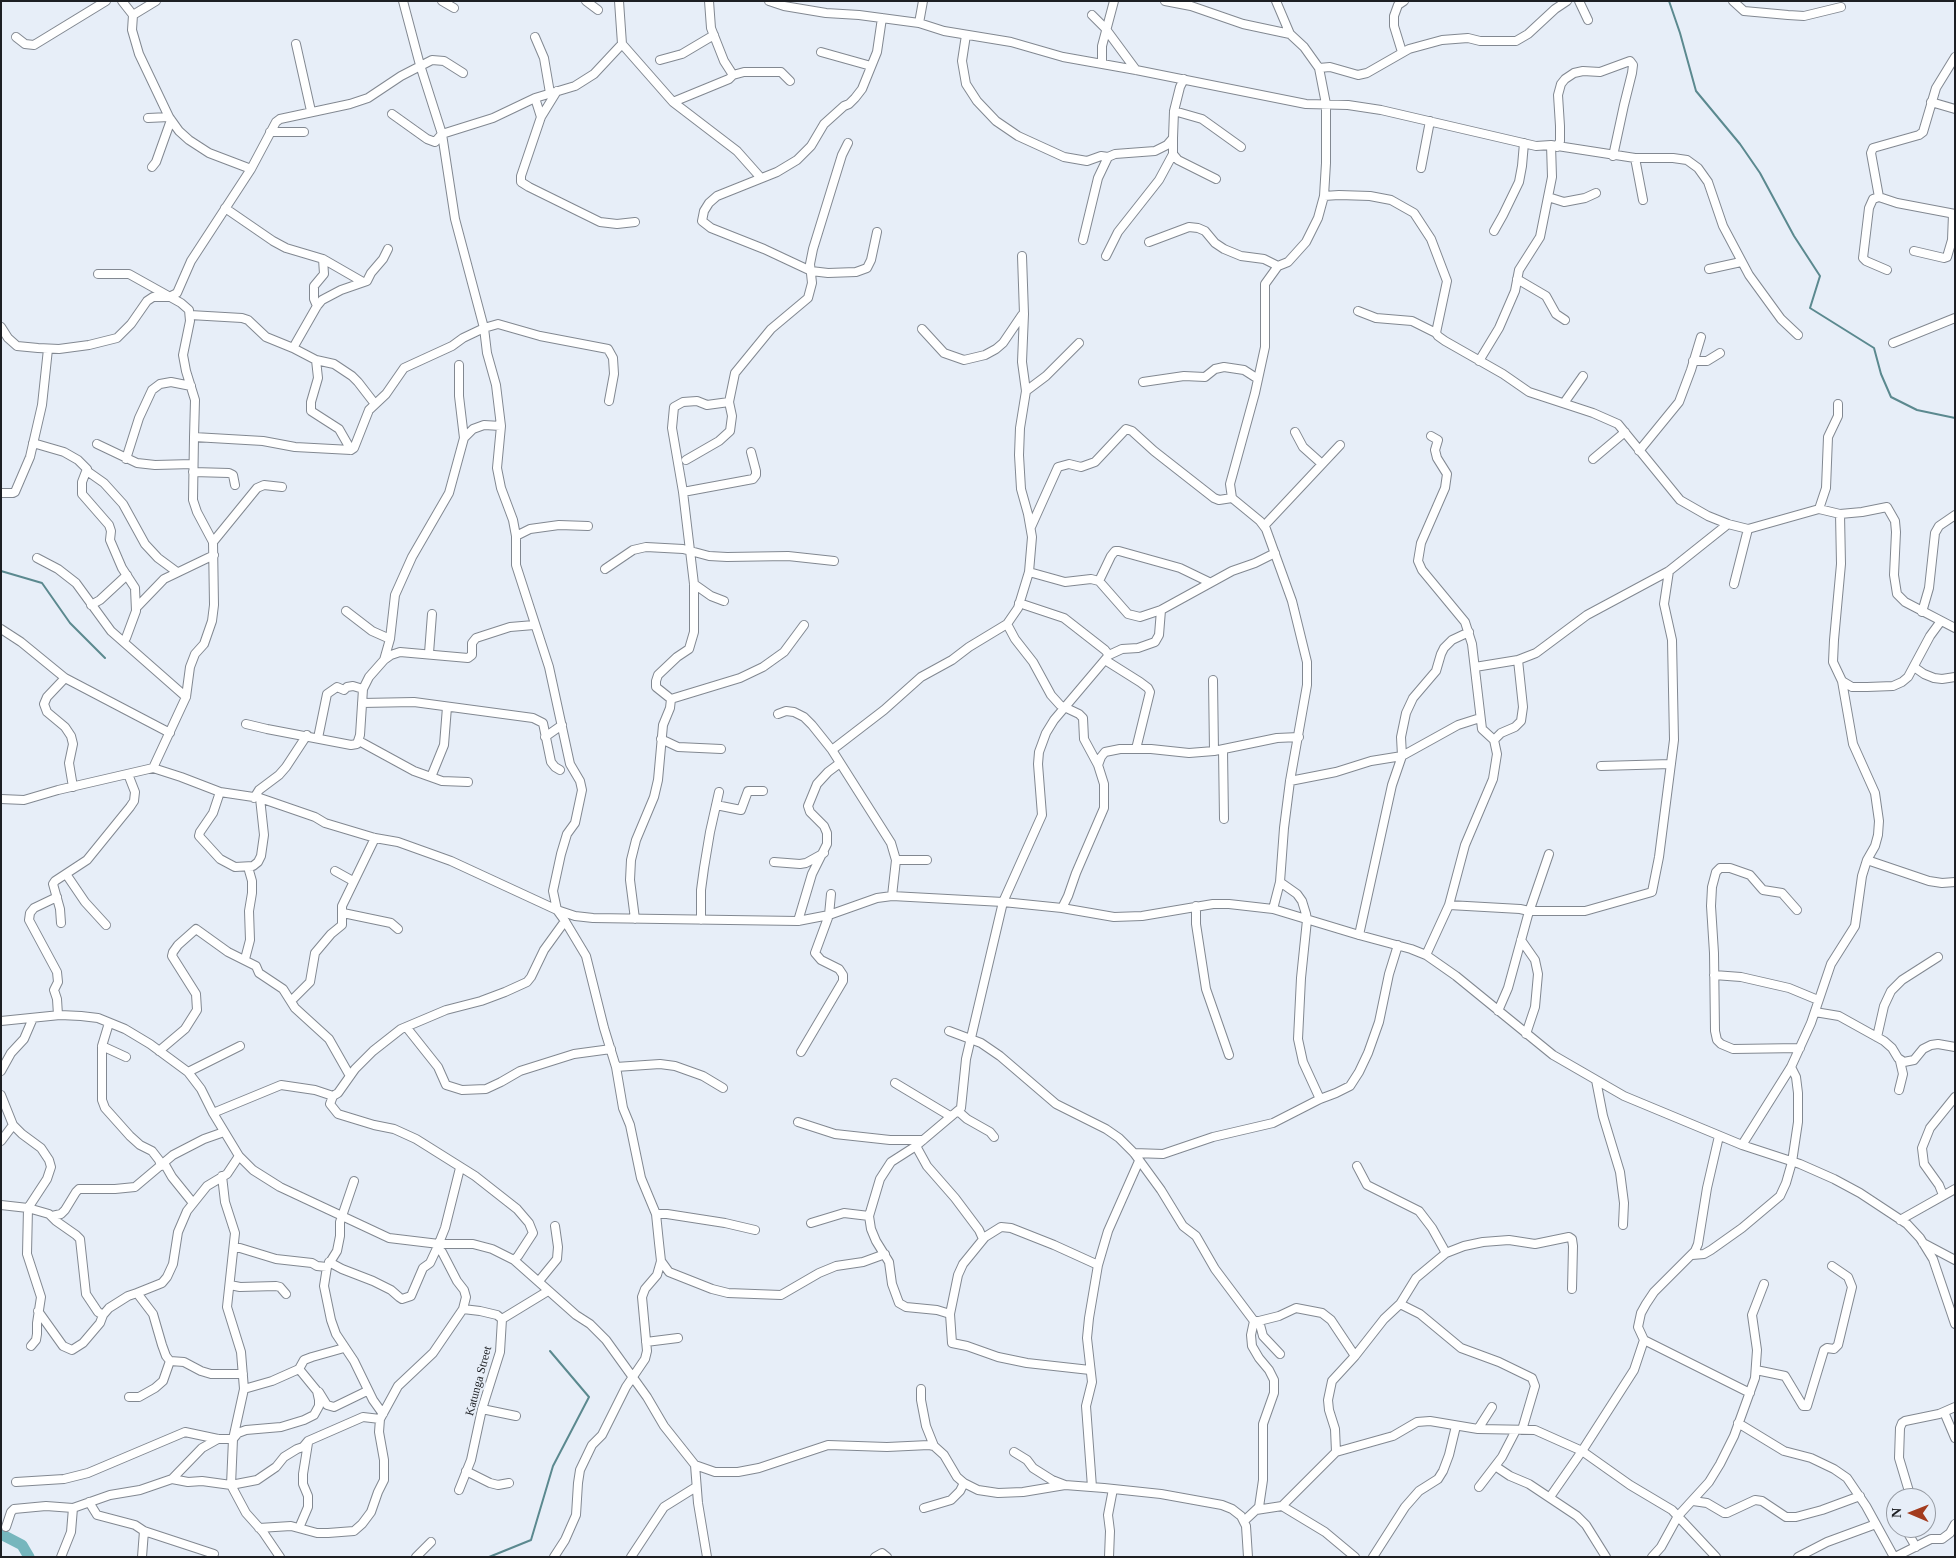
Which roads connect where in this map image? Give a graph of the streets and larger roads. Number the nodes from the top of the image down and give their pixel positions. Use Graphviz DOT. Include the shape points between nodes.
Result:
graph roads {
  1 [pos="106,1"];
  2 [pos="122,1"];
  3 [pos="156,1"];
  4 [pos="403,1"];
  5 [pos="442,1"];
  6 [pos="586,1"];
  7 [pos="619,1"];
  8 [pos="709,1"];
  9 [pos="769,1"];
  10 [pos="922,1"];
  11 [pos="1114,1"];
  12 [pos="1165,1"];
  13 [pos="1276,1"];
  14 [pos="1404,1"];
  15 [pos="1566,1"];
  16 [pos="1580,1"];
  17 [pos="1733,1"];
  18 [pos="1841,7"];
  19 [pos="454,8"];
  20 [pos="598,10"];
  21 [pos="133,15"];
  22 [pos="1092,16"];
  23 [pos="882,18"];
  24 [pos="1588,20"];
  25 [pos="920,23"];
  26 [pos="1106,30"];
  27 [pos="1290,34"];
  28 [pos="714,35"];
  29 [pos="966,35"];
  30 [pos="16,37"];
  31 [pos="535,37"];
  32 [pos="296,44"];
  33 [pos="622,44"];
  34 [pos="821,52"];
  35 [pos="1402,52"];
  36 [pos="1955,57"];
  37 [pos="660,60"];
  38 [pos="1102,64"];
  39 [pos="420,65"];
  40 [pos="871,66"];
  41 [pos="1319,68"];
  42 [pos="1136,70"];
  43 [pos="463,73"];
  44 [pos="733,75"];
  45 [pos="1180,78"];
  46 [pos="790,81"];
  47 [pos="553,92"];
  48 [pos="535,98"];
  49 [pos="673,102"];
  50 [pos="1931,102"];
  51 [pos="1326,104"];
  52 [pos="1955,109"];
  53 [pos="311,111"];
  54 [pos="1174,111"];
  55 [pos="392,114"];
  56 [pos="541,117"];
  57 [pos="148,118"];
  58 [pos="170,119"];
  59 [pos="1430,121"];
  60 [pos="270,132"];
  61 [pos="304,132"];
  62 [pos="442,134"];
  63 [pos="1173,138"];
  64 [pos="848,143"];
  65 [pos="1524,143"];
  66 [pos="1554,146"];
  67 [pos="1241,147"];
  68 [pos="1173,154"];
  69 [pos="1613,156"];
  70 [pos="1108,157"];
  71 [pos="1635,158"];
  72 [pos="152,167"];
  73 [pos="1421,168"];
  74 [pos="251,169"];
  75 [pos="761,178"];
  76 [pos="1216,179"];
  77 [pos="1596,193"];
  78 [pos="1324,196"];
  79 [pos="1548,197"];
  80 [pos="1879,197"];
  81 [pos="1643,200"];
  82 [pos="224,208"];
  83 [pos="1954,214"];
  84 [pos="635,222"];
  85 [pos="1494,231"];
  86 [pos="877,232"];
  87 [pos="1083,240"];
  88 [pos="1149,242"];
  89 [pos="388,249"];
  90 [pos="1914,251"];
  91 [pos="1022,256"];
  92 [pos="1106,256"];
  93 [pos="323,259"];
  94 [pos="1741,262"];
  95 [pos="1278,266"];
  96 [pos="1709,269"];
  97 [pos="811,270"];
  98 [pos="1887,270"];
  99 [pos="98,274"];
  100 [pos="1517,279"];
  101 [pos="363,282"];
  102 [pos="169,297"];
  103 [pos="317,306"];
  104 [pos="1358,311"];
  105 [pos="1024,314"];
  106 [pos="190,315"];
  107 [pos="1955,318"];
  108 [pos="1566,320"];
  109 [pos="1,327"];
  110 [pos="484,328"];
  111 [pos="922,329"];
  112 [pos="1436,333"];
  113 [pos="1798,335"];
  114 [pos="1701,337"];
  115 [pos="1079,343"];
  116 [pos="1893,343"];
  117 [pos="293,348"];
  118 [pos="48,349"];
  119 [pos="1720,353"];
  120 [pos="316,360"];
  121 [pos="1479,361"];
  122 [pos="1694,361"];
  123 [pos="459,366"];
  124 [pos="1583,376"];
  125 [pos="1258,379"];
  126 [pos="1143,382"];
  127 [pos="191,386"];
  128 [pos="1026,391"];
  129 [pos="609,401"];
  130 [pos="729,402"];
  131 [pos="1564,403"];
  132 [pos="374,404"];
  133 [pos="1838,404"];
  134 [pos="501,426"];
  135 [pos="1295,432"];
  136 [pos="1625,432"];
  137 [pos="1431,436"];
  138 [pos="194,437"];
  139 [pos="464,438"];
  140 [pos="34,443"];
  141 [pos="97,444"];
  142 [pos="1340,445"];
  143 [pos="351,450"];
  144 [pos="1638,451"];
  145 [pos="751,452"];
  146 [pos="126,459"];
  147 [pos="1594,459"];
  148 [pos="686,460"];
  149 [pos="1322,464"];
  150 [pos="193,468"];
  151 [pos="88,471"];
  152 [pos="235,486"];
  153 [pos="282,486"];
  154 [pos="683,492"];
  155 [pos="1,493"];
  156 [pos="1232,498"];
  157 [pos="1819,510"];
  158 [pos="1840,514"];
  159 [pos="1955,515"];
  160 [pos="1728,524"];
  161 [pos="588,526"];
  162 [pos="1264,526"];
  163 [pos="1031,527"];
  164 [pos="1748,529"];
  165 [pos="516,536"];
  166 [pos="213,542"];
  167 [pos="690,550"];
  168 [pos="1275,553"];
  169 [pos="214,555"];
  170 [pos="37,558"];
  171 [pos="834,561"];
  172 [pos="605,569"];
  173 [pos="177,572"];
  174 [pos="1029,572"];
  175 [pos="1669,572"];
  176 [pos="127,575"];
  177 [pos="1100,581"];
  178 [pos="1209,582"];
  179 [pos="694,584"];
  180 [pos="1734,584"];
  181 [pos="724,602"];
  182 [pos="1019,603"];
  183 [pos="91,605"];
  184 [pos="137,607"];
  185 [pos="1161,610"];
  186 [pos="346,611"];
  187 [pos="1922,612"];
  188 [pos="432,614"];
  189 [pos="1941,622"];
  190 [pos="1007,624"];
  191 [pos="534,625"];
  192 [pos="804,626"];
  193 [pos="1955,628"];
  194 [pos="1,629"];
  195 [pos="1469,632"];
  196 [pos="126,638"];
  197 [pos="390,639"];
  198 [pos="429,653"];
  199 [pos="1107,658"];
  200 [pos="384,660"];
  201 [pos="1518,660"];
  202 [pos="1476,667"];
  203 [pos="1914,667"];
  204 [pos="1955,677"];
  205 [pos="65,678"];
  206 [pos="1213,680"];
  207 [pos="1842,681"];
  208 [pos="363,689"];
  209 [pos="186,697"];
  210 [pos="671,699"];
  211 [pos="362,703"];
  212 [pos="447,707"];
  213 [pos="1066,707"];
  214 [pos="778,714"];
  215 [pos="1480,718"];
  216 [pos="246,724"];
  217 [pos="562,725"];
  218 [pos="170,733"];
  219 [pos="307,735"];
  220 [pos="545,737"];
  221 [pos="1299,737"];
  222 [pos="318,738"];
  223 [pos="661,739"];
  224 [pos="1494,740"];
  225 [pos="359,741"];
  226 [pos="721,748"];
  227 [pos="1136,749"];
  228 [pos="832,750"];
  229 [pos="1223,750"];
  230 [pos="1214,752"];
  231 [pos="1402,756"];
  232 [pos="840,763"];
  233 [pos="1671,764"];
  234 [pos="1098,765"];
  235 [pos="1601,766"];
  236 [pos="153,768"];
  237 [pos="560,770"];
  238 [pos="128,774"];
  239 [pos="431,777"];
  240 [pos="1290,781"];
  241 [pos="468,782"];
  242 [pos="73,787"];
  243 [pos="763,791"];
  244 [pos="220,792"];
  245 [pos="719,792"];
  246 [pos="257,798"];
  247 [pos="1,800"];
  248 [pos="716,805"];
  249 [pos="1224,819"];
  250 [pos="375,838"];
  251 [pos="824,853"];
  252 [pos="1548,854"];
  253 [pos="896,860"];
  254 [pos="927,860"];
  255 [pos="1867,860"];
  256 [pos="774,862"];
  257 [pos="806,863"];
  258 [pos="248,867"];
  259 [pos="335,871"];
  260 [pos="66,874"];
  261 [pos="812,874"];
  262 [pos="353,881"];
  263 [pos="1280,882"];
  264 [pos="1955,882"];
  265 [pos="831,894"];
  266 [pos="892,896"];
  267 [pos="57,897"];
  268 [pos="1003,902"];
  269 [pos="1448,905"];
  270 [pos="1196,906"];
  271 [pos="1062,908"];
  272 [pos="1273,909"];
  273 [pos="557,910"];
  274 [pos="1796,910"];
  275 [pos="1529,911"];
  276 [pos="343,913"];
  277 [pos="828,915"];
  278 [pos="635,919"];
  279 [pos="702,920"];
  280 [pos="1307,920"];
  281 [pos="566,921"];
  282 [pos="798,921"];
  283 [pos="61,923"];
  284 [pos="106,925"];
  285 [pos="398,929"];
  286 [pos="1359,935"];
  287 [pos="1521,940"];
  288 [pos="1398,945"];
  289 [pos="1426,955"];
  290 [pos="1938,957"];
  291 [pos="245,959"];
  292 [pos="1714,975"];
  293 [pos="1818,1000"];
  294 [pos="291,1001"];
  295 [pos="1498,1011"];
  296 [pos="1815,1012"];
  297 [pos="58,1015"];
  298 [pos="33,1018"];
  299 [pos="1,1021"];
  300 [pos="110,1023"];
  301 [pos="406,1028"];
  302 [pos="949,1031"];
  303 [pos="1526,1034"];
  304 [pos="1877,1038"];
  305 [pos="970,1039"];
  306 [pos="102,1046"];
  307 [pos="240,1046"];
  308 [pos="1955,1047"];
  309 [pos="1800,1048"];
  310 [pos="611,1049"];
  311 [pos="159,1051"];
  312 [pos="801,1052"];
  313 [pos="1230,1054"];
  314 [pos="126,1057"];
  315 [pos="1900,1061"];
  316 [pos="1791,1066"];
  317 [pos="616,1067"];
  318 [pos="1,1069"];
  319 [pos="188,1072"];
  320 [pos="350,1076"];
  321 [pos="1596,1080"];
  322 [pos="894,1083"];
  323 [pos="723,1088"];
  324 [pos="1899,1090"];
  325 [pos="1,1095"];
  326 [pos="333,1096"];
  327 [pos="1955,1097"];
  328 [pos="1320,1099"];
  329 [pos="958,1111"];
  330 [pos="213,1113"];
  331 [pos="950,1116"];
  332 [pos="798,1122"];
  333 [pos="13,1125"];
  334 [pos="224,1132"];
  335 [pos="1718,1136"];
  336 [pos="994,1137"];
  337 [pos="923,1140"];
  338 [pos="1,1141"];
  339 [pos="1742,1145"];
  340 [pos="916,1146"];
  341 [pos="1134,1153"];
  342 [pos="239,1156"];
  343 [pos="1139,1161"];
  344 [pos="1792,1162"];
  345 [pos="162,1164"];
  346 [pos="1356,1166"];
  347 [pos="460,1168"];
  348 [pos="222,1176"];
  349 [pos="354,1181"];
  350 [pos="1955,1190"];
  351 [pos="1943,1195"];
  352 [pos="193,1203"];
  353 [pos="1,1205"];
  354 [pos="28,1208"];
  355 [pos="656,1214"];
  356 [pos="52,1216"];
  357 [pos="342,1216"];
  358 [pos="869,1216"];
  359 [pos="1900,1220"];
  360 [pos="811,1223"];
  361 [pos="1623,1225"];
  362 [pos="555,1226"];
  363 [pos="755,1230"];
  364 [pos="983,1239"];
  365 [pos="1923,1243"];
  366 [pos="438,1246"];
  367 [pos="234,1248"];
  368 [pos="1446,1253"];
  369 [pos="885,1254"];
  370 [pos="1692,1255"];
  371 [pos="514,1260"];
  372 [pos="1955,1260"];
  373 [pos="661,1261"];
  374 [pos="328,1264"];
  375 [pos="1098,1266"];
  376 [pos="1832,1266"];
  377 [pos="669,1272"];
  378 [pos="655,1278"];
  379 [pos="539,1281"];
  380 [pos="1764,1284"];
  381 [pos="230,1285"];
  382 [pos="1572,1289"];
  383 [pos="548,1291"];
  384 [pos="137,1293"];
  385 [pos="286,1294"];
  386 [pos="1400,1304"];
  387 [pos="463,1309"];
  388 [pos="38,1311"];
  389 [pos="950,1314"];
  390 [pos="103,1315"];
  391 [pos="502,1319"];
  392 [pos="1257,1321"];
  393 [pos="1955,1324"];
  394 [pos="678,1338"];
  395 [pos="1644,1340"];
  396 [pos="646,1342"];
  397 [pos="31,1346"];
  398 [pos="344,1348"];
  399 [pos="1280,1354"];
  400 [pos="1355,1356"];
  401 [pos="170,1361"];
  402 [pos="299,1369"];
  403 [pos="1090,1370"];
  404 [pos="1756,1370"];
  405 [pos="243,1374"];
  406 [pos="633,1377"];
  407 [pos="244,1389"];
  408 [pos="921,1390"];
  409 [pos="316,1391"];
  410 [pos="367,1391"];
  411 [pos="1750,1393"];
  412 [pos="129,1397"];
  413 [pos="1492,1407"];
  414 [pos="1955,1407"];
  415 [pos="482,1409"];
  416 [pos="1944,1412"];
  417 [pos="382,1416"];
  418 [pos="516,1416"];
  419 [pos="1738,1423"];
  420 [pos="1456,1426"];
  421 [pos="1478,1429"];
  422 [pos="1519,1430"];
  423 [pos="1955,1438"];
  424 [pos="218,1439"];
  425 [pos="233,1439"];
  426 [pos="308,1441"];
  427 [pos="934,1446"];
  428 [pos="1582,1451"];
  429 [pos="1014,1452"];
  430 [pos="1336,1452"];
  431 [pos="695,1465"];
  432 [pos="1495,1466"];
  433 [pos="466,1471"];
  434 [pos="172,1479"];
  435 [pos="16,1482"];
  436 [pos="509,1482"];
  437 [pos="964,1483"];
  438 [pos="1065,1485"];
  439 [pos="231,1486"];
  440 [pos="1092,1487"];
  441 [pos="1479,1487"];
  442 [pos="696,1488"];
  443 [pos="1908,1488"];
  444 [pos="1113,1489"];
  445 [pos="459,1490"];
  446 [pos="1860,1496"];
  447 [pos="1550,1497"];
  448 [pos="1693,1501"];
  449 [pos="89,1502"];
  450 [pos="1282,1506"];
  451 [pos="73,1508"];
  452 [pos="924,1508"];
  453 [pos="1256,1510"];
  454 [pos="1678,1516"];
  455 [pos="1244,1521"];
  456 [pos="1876,1524"];
  457 [pos="1955,1524"];
  458 [pos="6,1527"];
  459 [pos="259,1528"];
  460 [pos="299,1528"];
  461 [pos="144,1531"];
  462 [pos="1911,1538"];
  463 [pos="431,1542"];
  464 [pos="1916,1547"];
  465 [pos="214,1554"];
  466 [pos="61,1557"];
  467 [pos="142,1557"];
  468 [pos="280,1557"];
  469 [pos="416,1557"];
  470 [pos="554,1557"];
  471 [pos="631,1557"];
  472 [pos="707,1557"];
  473 [pos="875,1557"];
  474 [pos="887,1557"];
  475 [pos="1109,1557"];
  476 [pos="1248,1557"];
  477 [pos="1355,1557"];
  478 [pos="1374,1557"];
  479 [pos="1606,1557"];
  480 [pos="1652,1557"];
  481 [pos="1716,1557"];
  482 [pos="1798,1557"];
  483 [pos="1895,1557"];
  1 -- 30 [label="street" via="34,45 25,44"];
  2 -- 21 [label="street"];
  3 -- 21 [label="street"];
  4 -- 39 [label="street"];
  5 -- 19 [label="street"];
  6 -- 20 [label="street"];
  7 -- 33 [label="street"];
  8 -- 28 [label="street" via="708,16"];
  9 -- 23 [label="street" via="826,13"];
  10 -- 25 [label="street"];
  11 -- 26 [label="street"];
  12 -- 27 [label="street"];
  13 -- 27 [label="street"];
  14 -- 35 [label="street" via="1398,5 1394,16"];
  15 -- 35 [label="street" via="1516,41 1442,40"];
  16 -- 24 [label="street"];
  17 -- 18 [label="street" via="1744,11 1804,16"];
  21 -- 58 [label="street" via="132,30 139,54"];
  22 -- 26 [label="street"];
  23 -- 25 [label="street"];
  23 -- 40 [label="street" via="879,43"];
  25 -- 29 [label="street"];
  26 -- 38 [label="street"];
  26 -- 42 [label="street"];
  27 -- 41 [label="street"];
  28 -- 37 [label="street" via="682,54"];
  28 -- 44 [label="street"];
  29 -- 38 [label="street" via="1011,42"];
  29 -- 70 [label="street" via="962,61 966,84 996,121 1018,136 1064,157 1087,161"];
  31 -- 47 [label="street"];
  32 -- 53 [label="street"];
  33 -- 47 [label="street" via="594,74 569,89"];
  33 -- 49 [label="street"];
  34 -- 40 [label="street"];
  35 -- 41 [label="street" via="1358,75 1330,67"];
  36 -- 50 [label="street"];
  38 -- 42 [label="street"];
  39 -- 43 [label="street" via="439,60"];
  39 -- 53 [label="street" via="368,98"];
  39 -- 62 [label="street"];
  40 -- 75 [label="street" via="862,89 824,124 804,154 777,172"];
  41 -- 51 [label="street"];
  42 -- 45 [label="street"];
  44 -- 46 [label="street" via="781,72"];
  44 -- 49 [label="street"];
  45 -- 51 [label="street" via="1306,104"];
  45 -- 54 [label="street"];
  47 -- 48 [label="street"];
  47 -- 56 [label="street"];
  48 -- 56 [label="street"];
  48 -- 62 [label="street" via="494,118"];
  49 -- 75 [label="street" via="737,151"];
  50 -- 52 [label="street"];
  50 -- 80 [label="street" via="1919,136 1872,148"];
  51 -- 59 [label="street" via="1381,110"];
  51 -- 78 [label="street"];
  53 -- 60 [label="street" via="280,119"];
  54 -- 63 [label="street"];
  54 -- 67 [label="street" via="1202,119"];
  55 -- 62 [label="street" via="432,143"];
  56 -- 84 [label="street" via="521,176 522,184 600,222"];
  57 -- 58 [label="street"];
  58 -- 72 [label="street"];
  58 -- 74 [label="street" via="189,140 209,153"];
  59 -- 65 [label="street"];
  59 -- 73 [label="street"];
  60 -- 61 [label="street"];
  60 -- 74 [label="street"];
  62 -- 110 [label="street" via="456,219"];
  63 -- 68 [label="street"];
  63 -- 70 [label="street" via="1154,151"];
  64 -- 97 [label="street" via="812,249"];
  65 -- 66 [label="street"];
  65 -- 85 [label="street" via="1519,182"];
  66 -- 69 [label="street"];
  66 -- 69 [label="street" via="1560,140 1558,94 1565,79 1574,73 1600,72 1630,61 1634,66"];
  66 -- 79 [label="street"];
  68 -- 76 [label="street" via="1180,161"];
  68 -- 92 [label="street" via="1159,180 1118,232"];
  69 -- 71 [label="street"];
  70 -- 87 [label="street" via="1098,178"];
  71 -- 81 [label="street"];
  71 -- 94 [label="street" via="1673,158 1692,163 1708,182 1723,226"];
  74 -- 82 [label="street"];
  75 -- 97 [label="street" via="717,196 704,211 702,222"];
  77 -- 79 [label="street" via="1564,202"];
  78 -- 95 [label="street" via="1306,242 1288,262"];
  78 -- 112 [label="street" via="1391,200 1414,213 1431,239 1447,281"];
  79 -- 100 [label="street" via="1540,237 1525,259"];
  80 -- 83 [label="street"];
  80 -- 98 [label="street" via="1869,208 1863,258"];
  82 -- 93 [label="street" via="272,242"];
  82 -- 102 [label="street" via="191,261 176,293"];
  83 -- 90 [label="street" via="1947,257"];
  86 -- 97 [label="street" via="866,269 838,274"];
  88 -- 95 [label="street" via="1198,228 1224,249"];
  89 -- 101 [label="street" via="367,281"];
  91 -- 105 [label="street"];
  93 -- 101 [label="street"];
  93 -- 103 [label="street" via="324,274 314,286"];
  94 -- 96 [label="street"];
  94 -- 113 [label="street" via="1781,319"];
  95 -- 125 [label="street" via="1265,284 1266,341"];
  97 -- 130 [label="street" via="808,298 771,329 735,373"];
  99 -- 102 [label="street" via="129,274"];
  100 -- 108 [label="street" via="1546,296 1556,314"];
  100 -- 121 [label="street" via="1499,328"];
  101 -- 103 [label="street" via="340,290"];
  102 -- 106 [label="street" via="186,307"];
  102 -- 118 [label="street" via="147,300 117,338 89,345"];
  103 -- 117 [label="street"];
  104 -- 112 [label="street" via="1376,318 1412,321"];
  105 -- 111 [label="street" via="996,349 964,360 944,353"];
  105 -- 128 [label="street" via="1022,362"];
  106 -- 117 [label="street" via="242,318 266,337"];
  106 -- 127 [label="street" via="183,355"];
  107 -- 116 [label="street"];
  109 -- 118 [label="street" via="17,346"];
  110 -- 129 [label="street" via="505,325 540,336 608,349 614,365"];
  110 -- 132 [label="street" via="404,368 386,394"];
  110 -- 134 [label="street"];
  112 -- 121 [label="street"];
  114 -- 122 [label="street"];
  115 -- 128 [label="street" via="1043,379"];
  117 -- 120 [label="street"];
  118 -- 140 [label="street"];
  119 -- 122 [label="street" via="1707,361"];
  120 -- 132 [label="street" via="334,364 352,376"];
  120 -- 143 [label="street" via="318,378 311,411 339,429"];
  121 -- 131 [label="street" via="1529,392"];
  122 -- 144 [label="street" via="1678,402"];
  123 -- 139 [label="street"];
  124 -- 131 [label="street"];
  125 -- 126 [label="street" via="1244,370 1224,367 1205,378 1184,376"];
  125 -- 156 [label="street" via="1230,484"];
  127 -- 138 [label="street" via="195,400"];
  127 -- 146 [label="street" via="171,382 152,390"];
  128 -- 163 [label="street" via="1019,465 1021,489"];
  130 -- 148 [label="street" via="730,431"];
  130 -- 154 [label="street" via="716,405 683,402 674,407 672,428"];
  131 -- 136 [label="street" via="1618,424"];
  132 -- 143 [label="street"];
  133 -- 157 [label="street" via="1838,416 1828,437 1826,488"];
  134 -- 139 [label="street" via="484,425 473,429"];
  134 -- 165 [label="street" via="497,468"];
  135 -- 149 [label="street" via="1303,446"];
  136 -- 144 [label="street"];
  136 -- 147 [label="street"];
  137 -- 195 [label="street" via="1438,440 1437,458 1447,474 1445,488 1421,544 1418,561 1465,622"];
  138 -- 143 [label="street" via="263,440 295,447"];
  138 -- 150 [label="street"];
  139 -- 197 [label="street" via="449,493 412,557 395,595"];
  140 -- 151 [label="street" via="70,455"];
  140 -- 155 [label="street" via="15,492"];
  141 -- 146 [label="street"];
  142 -- 149 [label="street"];
  144 -- 160 [label="street" via="1680,500 1702,514"];
  145 -- 154 [label="street" via="756,471 753,479"];
  146 -- 150 [label="street" via="147,465"];
  149 -- 162 [label="street"];
  150 -- 152 [label="street" via="231,473"];
  150 -- 166 [label="street" via="193,504"];
  151 -- 173 [label="street" via="123,504 145,544"];
  151 -- 176 [label="street" via="82,482 82,494 109,525 110,540"];
  153 -- 166 [label="street" via="257,488"];
  154 -- 167 [label="street"];
  156 -- 162 [label="street"];
  156 -- 163 [label="street" via="1214,498 1126,429 1095,462 1081,467 1069,464 1058,467"];
  157 -- 158 [label="street"];
  157 -- 164 [label="street"];
  158 -- 187 [label="street" via="1887,507 1895,521 1897,594"];
  158 -- 207 [label="street" via="1841,564 1833,654"];
  159 -- 187 [label="street" via="1939,526 1935,533 1929,588"];
  160 -- 164 [label="street"];
  160 -- 175 [label="street"];
  161 -- 165 [label="street" via="530,529"];
  162 -- 168 [label="street"];
  163 -- 174 [label="street"];
  164 -- 180 [label="street"];
  165 -- 191 [label="street" via="516,565"];
  166 -- 169 [label="street"];
  167 -- 171 [label="street" via="709,556 788,556"];
  167 -- 172 [label="street" via="646,547 633,550"];
  167 -- 179 [label="street"];
  168 -- 178 [label="street"];
  168 -- 221 [label="street" via="1292,601 1307,662"];
  169 -- 173 [label="street"];
  169 -- 209 [label="street" via="212,622 204,644 190,666"];
  170 -- 183 [label="street" via="76,582"];
  173 -- 184 [label="street" via="164,579"];
  174 -- 177 [label="street" via="1065,582"];
  174 -- 182 [label="street"];
  175 -- 201 [label="street" via="1587,616 1536,653"];
  175 -- 233 [label="street" via="1664,604 1672,647 1674,740"];
  176 -- 183 [label="street"];
  176 -- 184 [label="street" via="135,588"];
  177 -- 178 [label="street" via="1111,556 1119,551 1180,568"];
  177 -- 185 [label="street" via="1132,616 1145,617"];
  178 -- 185 [label="street"];
  179 -- 181 [label="street"];
  179 -- 210 [label="street" via="694,632 689,649 658,675 656,681 656,687"];
  182 -- 190 [label="street"];
  182 -- 199 [label="street" via="1064,618 1105,650"];
  183 -- 209 [label="street" via="111,631"];
  184 -- 196 [label="street"];
  185 -- 199 [label="street" via="1155,642 1122,649"];
  186 -- 197 [label="street" via="372,631"];
  187 -- 189 [label="street"];
  188 -- 198 [label="street"];
  189 -- 193 [label="street"];
  189 -- 203 [label="street" via="1924,645"];
  190 -- 213 [label="street" via="1051,695"];
  190 -- 228 [label="street" via="921,677"];
  191 -- 198 [label="street" via="510,627 476,638 472,643 472,655 468,658"];
  191 -- 217 [label="street" via="549,667"];
  192 -- 210 [label="street" via="784,652 763,666 740,678"];
  194 -- 205 [label="street"];
  195 -- 202 [label="street"];
  195 -- 231 [label="street" via="1447,644 1436,671 1411,701 1402,725"];
  197 -- 200 [label="street"];
  198 -- 200 [label="street" via="400,652"];
  199 -- 213 [label="street"];
  199 -- 227 [label="street" via="1150,692"];
  200 -- 208 [label="street"];
  201 -- 202 [label="street"];
  201 -- 224 [label="street" via="1523,707 1521,721"];
  202 -- 215 [label="street"];
  203 -- 204 [label="street" via="1934,678"];
  203 -- 207 [label="street" via="1908,677 1893,686 1852,686"];
  205 -- 218 [label="street"];
  205 -- 242 [label="street" via="44,704 47,712 71,736 73,744 68,762"];
  206 -- 230 [label="street"];
  207 -- 255 [label="street" via="1853,744 1878,807 1878,835"];
  208 -- 211 [label="street"];
  208 -- 222 [label="street" via="353,686 344,690 337,686 327,694"];
  209 -- 218 [label="street"];
  210 -- 223 [label="street"];
  211 -- 212 [label="street" via="404,701"];
  211 -- 225 [label="street"];
  212 -- 220 [label="street" via="533,718 543,723"];
  212 -- 239 [label="street" via="444,745"];
  213 -- 234 [label="street" via="1083,718 1084,739"];
  213 -- 268 [label="street" via="1054,720 1042,742 1038,764 1042,815"];
  214 -- 228 [label="street" via="786,711 804,717"];
  215 -- 224 [label="street" via="1482,729"];
  215 -- 231 [label="street" via="1458,725"];
  216 -- 219 [label="street"];
  217 -- 220 [label="street"];
  217 -- 273 [label="street" via="570,764 582,790 575,823 560,854 553,891"];
  218 -- 236 [label="street"];
  219 -- 222 [label="street"];
  219 -- 246 [label="street" via="280,775 259,790"];
  220 -- 237 [label="street" via="551,762"];
  221 -- 229 [label="street" via="1277,738"];
  221 -- 240 [label="street"];
  222 -- 225 [label="street" via="351,745"];
  223 -- 226 [label="street" via="678,747"];
  223 -- 278 [label="street" via="654,797 636,840 632,860 630,880"];
  224 -- 269 [label="street" via="1497,754 1493,779 1465,845"];
  225 -- 239 [label="street"];
  227 -- 230 [label="street"];
  227 -- 234 [label="street" via="1105,752"];
  228 -- 232 [label="street"];
  229 -- 230 [label="street"];
  229 -- 249 [label="street"];
  231 -- 240 [label="street"];
  231 -- 286 [label="street" via="1392,785"];
  232 -- 251 [label="street" via="817,784 808,806 827,833"];
  232 -- 253 [label="street" via="891,843"];
  233 -- 235 [label="street"];
  233 -- 275 [label="street" via="1652,892 1585,911"];
  234 -- 271 [label="street" via="1106,793 1104,808"];
  236 -- 238 [label="street"];
  236 -- 244 [label="street"];
  238 -- 242 [label="street"];
  238 -- 260 [label="street" via="135,792 134,801 87,860"];
  239 -- 241 [label="street"];
  240 -- 263 [label="street"];
  242 -- 247 [label="street" via="24,800"];
  243 -- 248 [label="street" via="748,791 740,810"];
  244 -- 246 [label="street"];
  244 -- 258 [label="street" via="213,813 199,836 226,864"];
  245 -- 248 [label="street"];
  246 -- 250 [label="street"];
  246 -- 258 [label="street" via="264,835 263,850 258,862"];
  248 -- 279 [label="street" via="703,876"];
  250 -- 262 [label="street"];
  250 -- 273 [label="street" via="398,842 451,861"];
  251 -- 257 [label="street"];
  251 -- 261 [label="street"];
  252 -- 275 [label="street"];
  253 -- 254 [label="street"];
  253 -- 266 [label="street"];
  255 -- 264 [label="street" via="1929,881"];
  255 -- 293 [label="street" via="1854,926 1831,964"];
  256 -- 257 [label="street"];
  257 -- 261 [label="street"];
  258 -- 291 [label="street" via="252,893 250,940"];
  259 -- 262 [label="street"];
  260 -- 267 [label="street" via="53,884"];
  260 -- 284 [label="street"];
  261 -- 282 [label="street"];
  262 -- 276 [label="street" via="342,906"];
  263 -- 272 [label="street"];
  263 -- 280 [label="street" via="1302,901"];
  265 -- 277 [label="street"];
  266 -- 268 [label="street"];
  266 -- 277 [label="street" via="868,900"];
  267 -- 283 [label="street"];
  267 -- 297 [label="street" via="34,908 30,920 57,972 58,982 54,990"];
  268 -- 271 [label="street"];
  268 -- 305 [label="street"];
  269 -- 275 [label="street"];
  269 -- 289 [label="street"];
  270 -- 271 [label="street" via="1123,917"];
  270 -- 272 [label="street" via="1229,904"];
  270 -- 313 [label="street" via="1206,989"];
  272 -- 280 [label="street"];
  273 -- 278 [label="street" via="575,916"];
  273 -- 281 [label="street"];
  274 -- 292 [label="street" via="1782,894 1763,890 1750,875 1720,868 1714,876 1711,906"];
  275 -- 287 [label="street"];
  276 -- 285 [label="street" via="391,923"];
  276 -- 294 [label="street" via="342,926 331,934 316,954 310,982"];
  277 -- 282 [label="street"];
  277 -- 312 [label="street" via="815,953 839,969 843,981"];
  278 -- 279 [label="street"];
  279 -- 282 [label="street"];
  280 -- 286 [label="street"];
  280 -- 328 [label="street" via="1298,1039 1303,1062"];
  281 -- 301 [label="street" via="544,950 527,982 481,1001 446,1010"];
  281 -- 310 [label="street" via="586,956"];
  286 -- 288 [label="street"];
  287 -- 295 [label="street"];
  287 -- 303 [label="street" via="1535,960 1538,974 1535,1007"];
  288 -- 289 [label="street"];
  288 -- 328 [label="street" via="1379,1022 1359,1072 1350,1086"];
  289 -- 295 [label="street"];
  290 -- 304 [label="street" via="1891,991"];
  291 -- 294 [label="street" via="283,989"];
  291 -- 311 [label="street" via="228,952 196,929 178,945 172,956 196,994 196,1010 185,1029"];
  292 -- 293 [label="street" via="1741,977 1789,988"];
  292 -- 309 [label="street" via="1715,1031 1721,1044 1733,1049"];
  293 -- 296 [label="street"];
  294 -- 320 [label="street" via="329,1039"];
  295 -- 303 [label="street"];
  296 -- 304 [label="street" via="1839,1016"];
  296 -- 309 [label="street"];
  297 -- 298 [label="street"];
  297 -- 300 [label="street" via="93,1017"];
  298 -- 299 [label="street"];
  298 -- 318 [label="street" via="24,1038"];
  300 -- 306 [label="street"];
  300 -- 311 [label="street"];
  301 -- 310 [label="street" via="438,1067 446,1085 462,1090 486,1089 520,1071 574,1054"];
  301 -- 320 [label="street" via="373,1051"];
  302 -- 305 [label="street"];
  303 -- 321 [label="street" via="1553,1055"];
  304 -- 315 [label="street" via="1884,1040"];
  305 -- 329 [label="street"];
  305 -- 341 [label="street" via="1000,1056 1056,1104 1106,1129"];
  306 -- 314 [label="street"];
  306 -- 345 [label="street" via="103,1105 134,1140 152,1151"];
  307 -- 319 [label="street"];
  308 -- 315 [label="street" via="1930,1045 1914,1060"];
  309 -- 316 [label="street"];
  310 -- 317 [label="street"];
  311 -- 319 [label="street"];
  315 -- 324 [label="street" via="1903,1074"];
  316 -- 339 [label="street"];
  316 -- 344 [label="street" via="1798,1093 1798,1122"];
  317 -- 323 [label="street" via="675,1066 703,1076"];
  317 -- 355 [label="street" via="640,1178"];
  319 -- 330 [label="street"];
  320 -- 326 [label="street"];
  321 -- 335 [label="street" via="1624,1096"];
  321 -- 361 [label="street" via="1602,1116 1620,1172"];
  322 -- 331 [label="street"];
  325 -- 333 [label="street"];
  326 -- 330 [label="street" via="281,1085"];
  326 -- 347 [label="street" via="330,1104 338,1114 394,1129 428,1146"];
  327 -- 351 [label="street" via="1930,1128 1922,1148 1924,1164"];
  328 -- 341 [label="street" via="1273,1123 1213,1137 1163,1154"];
  329 -- 331 [label="street"];
  329 -- 336 [label="street"];
  330 -- 334 [label="street"];
  331 -- 337 [label="street"];
  332 -- 337 [label="street" via="835,1134"];
  333 -- 338 [label="street"];
  333 -- 354 [label="street" via="40,1148 50,1163 47,1179"];
  334 -- 342 [label="street"];
  334 -- 345 [label="street" via="186,1148"];
  335 -- 339 [label="street"];
  335 -- 370 [label="street" via="1698,1244"];
  337 -- 340 [label="street"];
  339 -- 344 [label="street"];
  340 -- 358 [label="street" via="884,1170"];
  340 -- 364 [label="street" via="927,1166 955,1198"];
  341 -- 343 [label="street"];
  342 -- 348 [label="street"];
  342 -- 357 [label="street" via="253,1170 280,1187"];
  343 -- 375 [label="street" via="1108,1231"];
  343 -- 392 [label="street" via="1183,1226 1196,1236 1215,1269"];
  344 -- 359 [label="street" via="1834,1179"];
  344 -- 370 [label="street" via="1780,1196 1773,1203 1711,1250"];
  345 -- 352 [label="street"];
  345 -- 356 [label="street" via="135,1187 79,1189 65,1210"];
  346 -- 368 [label="street" via="1367,1185 1419,1211"];
  347 -- 366 [label="street"];
  347 -- 371 [label="street" via="476,1176 529,1222 533,1233"];
  348 -- 352 [label="street" via="207,1186"];
  348 -- 367 [label="street" via="225,1202 235,1233"];
  349 -- 357 [label="street"];
  350 -- 351 [label="street"];
  351 -- 359 [label="street"];
  352 -- 384 [label="street" via="182,1219 167,1278"];
  353 -- 354 [label="street"];
  354 -- 356 [label="street"];
  354 -- 388 [label="street" via="26,1254 40,1292"];
  355 -- 363 [label="street"];
  355 -- 373 [label="street"];
  356 -- 390 [label="street" via="80,1239 86,1294"];
  357 -- 366 [label="street" via="389,1238"];
  357 -- 374 [label="street" via="337,1251"];
  358 -- 360 [label="street" via="844,1213"];
  358 -- 369 [label="street" via="871,1229"];
  359 -- 365 [label="street" via="1912,1228"];
  362 -- 379 [label="street" via="557,1259"];
  364 -- 375 [label="street" via="993,1230 1011,1228"];
  364 -- 389 [label="street" via="960,1269"];
  365 -- 372 [label="street"];
  365 -- 393 [label="street" via="1933,1259"];
  366 -- 371 [label="street" via="484,1246"];
  366 -- 374 [label="street" via="408,1298 399,1297 373,1281"];
  366 -- 387 [label="street" via="464,1290"];
  367 -- 374 [label="street" via="317,1266"];
  367 -- 381 [label="street"];
  368 -- 382 [label="street" via="1483,1242 1509,1240 1535,1244 1569,1237 1573,1246"];
  368 -- 386 [label="street" via="1416,1278"];
  369 -- 377 [label="street" via="818,1272 780,1295 719,1291"];
  369 -- 389 [label="street" via="899,1303"];
  370 -- 395 [label="street" via="1646,1304 1638,1327"];
  371 -- 379 [label="street"];
  373 -- 377 [label="street"];
  373 -- 378 [label="street"];
  374 -- 398 [label="street" via="324,1286 326,1304"];
  375 -- 403 [label="street" via="1087,1338"];
  376 -- 404 [label="street" via="1848,1277 1852,1287 1838,1345 1824,1350 1807,1406 1785,1376"];
  377 -- 378 [label="street"];
  378 -- 396 [label="street" via="642,1297"];
  379 -- 383 [label="street"];
  380 -- 404 [label="street" via="1752,1315"];
  381 -- 385 [label="street" via="276,1286"];
  381 -- 405 [label="street" via="227,1307 241,1352"];
  383 -- 391 [label="street"];
  383 -- 406 [label="street" via="597,1331"];
  384 -- 390 [label="street" via="120,1300"];
  384 -- 401 [label="street" via="153,1314"];
  386 -- 400 [label="street"];
  386 -- 422 [label="street" via="1420,1314 1461,1348 1532,1378 1535,1386"];
  387 -- 391 [label="street" via="470,1308"];
  387 -- 417 [label="street" via="433,1353 398,1386"];
  388 -- 390 [label="street" via="63,1346 72,1350 84,1343"];
  388 -- 397 [label="street" via="36,1340"];
  389 -- 403 [label="street" via="952,1343 1027,1363"];
  391 -- 415 [label="street, Katunga Street" via="500,1352"];
  392 -- 399 [label="street" via="1263,1336"];
  392 -- 400 [label="street" via="1296,1308 1322,1313 1331,1320"];
  392 -- 453 [label="street" via="1250,1335 1252,1346 1274,1380 1272,1401 1263,1424 1263,1480"];
  394 -- 396 [label="street"];
  395 -- 411 [label="street"];
  395 -- 428 [label="street" via="1634,1370"];
  396 -- 406 [label="street" via="645,1359"];
  398 -- 402 [label="street" via="304,1360"];
  398 -- 410 [label="street" via="354,1361"];
  400 -- 430 [label="street" via="1332,1381 1330,1389 1329,1410 1335,1428"];
  401 -- 405 [label="street" via="184,1362 211,1374"];
  401 -- 412 [label="street" via="163,1380 155,1388 139,1397"];
  402 -- 407 [label="street"];
  402 -- 409 [label="street"];
  403 -- 440 [label="street" via="1092,1382 1086,1406"];
  404 -- 411 [label="street"];
  405 -- 407 [label="street"];
  406 -- 431 [label="street" via="664,1426"];
  406 -- 470 [label="street" via="580,1470 576,1515"];
  407 -- 425 [label="street"];
  408 -- 427 [label="street" via="926,1426"];
  409 -- 410 [label="street" via="334,1407"];
  409 -- 425 [label="street" via="319,1406 314,1415 281,1427 243,1431"];
  410 -- 417 [label="street"];
  411 -- 419 [label="street"];
  413 -- 421 [label="street"];
  414 -- 416 [label="street"];
  415 -- 418 [label="street"];
  415 -- 433 [label="street, Katunga Street"];
  416 -- 423 [label="street"];
  416 -- 443 [label="street" via="1906,1421 1900,1428 1899,1458"];
  417 -- 426 [label="street" via="363,1417"];
  417 -- 460 [label="street" via="379,1432 384,1480 374,1506 362,1524 354,1531 346,1532 317,1533"];
  419 -- 446 [label="street" via="1784,1451 1811,1458 1834,1469"];
  419 -- 448 [label="street" via="1720,1464"];
  420 -- 421 [label="street"];
  420 -- 430 [label="street" via="1417,1422 1393,1436"];
  420 -- 478 [label="street" via="1443,1472 1404,1508"];
  421 -- 422 [label="street"];
  422 -- 428 [label="street" via="1535,1430"];
  422 -- 432 [label="street"];
  424 -- 425 [label="street"];
  424 -- 434 [label="street" via="202,1448"];
  424 -- 435 [label="street" via="185,1432 88,1473 64,1479"];
  425 -- 439 [label="street"];
  426 -- 439 [label="street" via="257,1480"];
  426 -- 460 [label="street" via="303,1474 308,1507"];
  427 -- 431 [label="street" via="828,1446 738,1472 715,1472"];
  427 -- 437 [label="street"];
  428 -- 447 [label="street"];
  428 -- 454 [label="street"];
  429 -- 438 [label="street" via="1052,1480"];
  430 -- 450 [label="street"];
  431 -- 442 [label="street"];
  432 -- 441 [label="street"];
  432 -- 447 [label="street"];
  433 -- 436 [label="street" via="490,1483"];
  433 -- 445 [label="street, Katunga Street"];
  434 -- 439 [label="street"];
  434 -- 449 [label="street"];
  437 -- 438 [label="street" via="978,1490 998,1492 1023,1492"];
  437 -- 452 [label="street" via="951,1500"];
  438 -- 440 [label="street"];
  439 -- 459 [label="street"];
  440 -- 444 [label="street"];
  442 -- 471 [label="street" via="664,1507"];
  442 -- 472 [label="street"];
  444 -- 455 [label="street" via="1222,1505 1236,1512"];
  444 -- 475 [label="street" via="1108,1515"];
  446 -- 448 [label="street" via="1796,1517 1786,1517 1762,1501 1755,1500 1724,1513 1707,1503"];
  446 -- 456 [label="street"];
  447 -- 479 [label="street" via="1582,1521"];
  448 -- 454 [label="street"];
  449 -- 451 [label="street"];
  449 -- 461 [label="street" via="97,1515 135,1525"];
  450 -- 453 [label="street"];
  450 -- 477 [label="street" via="1325,1532"];
  451 -- 458 [label="street" via="14,1509"];
  451 -- 466 [label="street" via="71,1532"];
  453 -- 455 [label="street"];
  454 -- 480 [label="street"];
  454 -- 481 [label="street"];
  455 -- 476 [label="street"];
  456 -- 482 [label="street" via="1827,1542"];
  456 -- 483 [label="street"];
  457 -- 464 [label="street" via="1942,1539 1932,1539"];
  459 -- 460 [label="street"];
  459 -- 468 [label="street"];
  461 -- 465 [label="street"];
  461 -- 467 [label="street"];
  462 -- 464 [label="street"];
  463 -- 469 [label="street"];
  464 -- 483 [label="street"];
  473 -- 474 [label="street" via="882,1554"];
}
